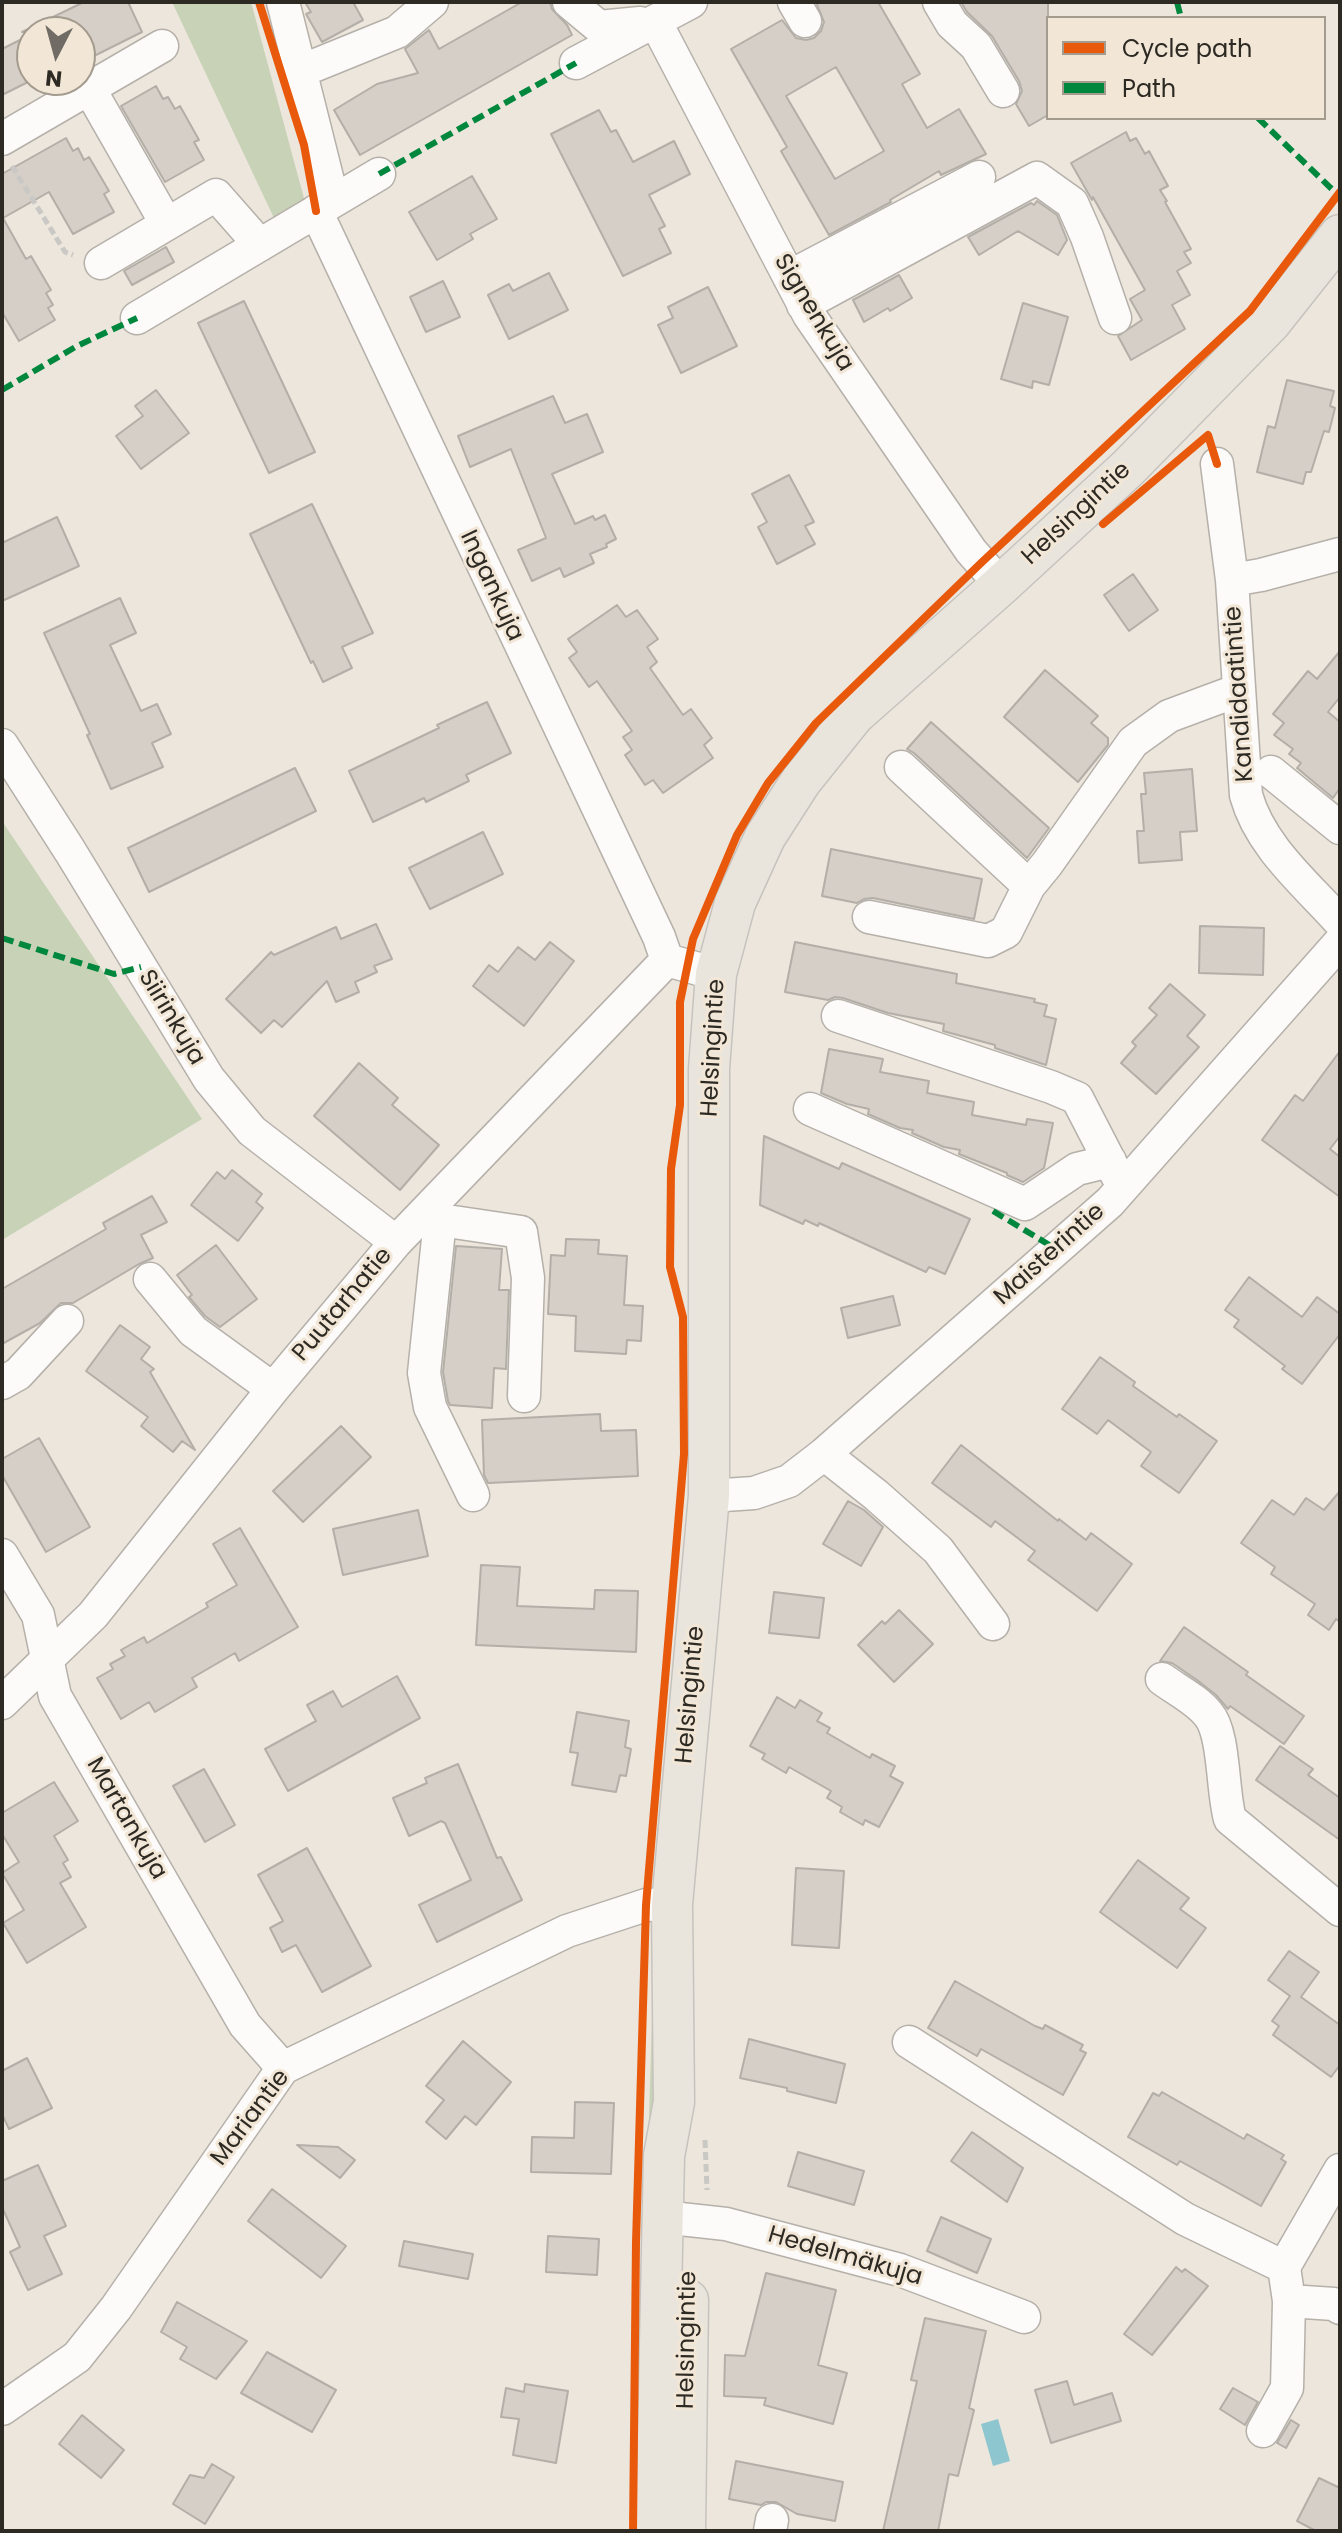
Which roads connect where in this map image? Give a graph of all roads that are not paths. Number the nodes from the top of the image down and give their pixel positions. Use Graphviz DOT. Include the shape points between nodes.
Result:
graph roads {
  1 [pos="283,2"];
  2 [pos="432,2"];
  3 [pos="569,2"];
  4 [pos="617,2"];
  5 [pos="691,2"];
  6 [pos="939,2"];
  7 [pos="655,21"];
  8 [pos="162,46"];
  9 [pos="576,63"];
  10 [pos="301,71"];
  11 [pos="96,84"];
  12 [pos="1003,91"];
  13 [pos="78,96"];
  14 [pos="94,96"];
  15 [pos="6,151"];
  16 [pos="379,174"];
  17 [pos="979,177"];
  18 [pos="325,206"];
  19 [pos="166,223"];
  20 [pos="1340,235"];
  21 [pos="260,245"];
  22 [pos="101,263"];
  23 [pos="789,277"];
  24 [pos="803,305"];
  25 [pos="137,318"];
  26 [pos="1115,318"];
  27 [pos="1217,464"];
  28 [pos="1340,554"];
  29 [pos="1232,580"];
  30 [pos="1001,585"];
  31 [pos="1239,690"];
  32 [pos="2,745"];
  33 [pos="901,767"];
  34 [pos="1271,772"];
  35 [pos="1340,828"];
  36 [pos="1029,886"];
  37 [pos="869,917"];
  38 [pos="1340,922"];
  39 [pos="1340,942"];
  40 [pos="667,960"];
  41 [pos="716,974"];
  42 [pos="838,1016"];
  43 [pos="810,1109"];
  44 [pos="1116,1174"];
  45 [pos="437,1212"];
  46 [pos="396,1242"];
  47 [pos="150,1279"];
  48 [pos="67,1321"];
  49 [pos="2,1383"];
  50 [pos="273,1389"];
  51 [pos="524,1396"];
  52 [pos="824,1454"];
  53 [pos="473,1495"];
  54 [pos="709,1496"];
  55 [pos="2,1555"];
  56 [pos="993,1624"];
  57 [pos="49,1659"];
  58 [pos="1162,1679"];
  59 [pos="2,1703"];
  60 [pos="672,1904"];
  61 [pos="1340,1910"];
  62 [pos="909,2042"];
  63 [pos="283,2068"];
  64 [pos="674,2102"];
  65 [pos="1340,2170"];
  66 [pos="676,2218"];
  67 [pos="1284,2267"];
  68 [pos="1289,2301"];
  69 [pos="1338,2301"];
  70 [pos="1024,2317"];
  71 [pos="2,2409"];
  72 [pos="1263,2431"];
  73 [pos="656,2531"];
  74 [pos="685,2531"];
  1 -- 10 [label="street, Ingankuja"];
  2 -- 10 [label="street" via="397,32"];
  3 -- 7 [label="street" via="599,27"];
  4 -- 7 [label="street"];
  5 -- 7 [label="street"];
  6 -- 12 [label="street" via="952,24 976,46"];
  7 -- 9 [label="street"];
  7 -- 23 [label="street, Signenkuja"];
  8 -- 11 [label="street"];
  10 -- 18 [label="street, Ingankuja"];
  13 -- 15 [label="street"];
  14 -- 19 [label="street"];
  16 -- 18 [label="street"];
  17 -- 23 [label="street"];
  18 -- 21 [label="street"];
  18 -- 40 [label="street, Ingankuja"];
  19 -- 21 [label="street" via="216,195"];
  19 -- 22 [label="street"];
  20 -- 30 [label="main road, Helsingintie" via="1270,323 1128,468"];
  21 -- 25 [label="street"];
  23 -- 24 [label="street, Signenkuja"];
  24 -- 26 [label="street" via="1037,178 1072,203"];
  24 -- 30 [label="street, Signenkuja" via="971,551"];
  27 -- 29 [label="street, Kandidaatintie"];
  28 -- 29 [label="street"];
  29 -- 31 [label="street, Kandidaatintie"];
  30 -- 41 [label="main road, Helsingintie" via="854,715 801,781 765,837 735,903"];
  31 -- 36 [label="street" via="1169,716 1133,742"];
  31 -- 38 [label="street, Kandidaatintie" via="1252,817 1266,840"];
  32 -- 46 [label="street, Siirinkuja" via="209,1079 252,1131"];
  33 -- 36 [label="street"];
  34 -- 35 [label="street"];
  36 -- 37 [label="street" via="1006,932 988,941"];
  39 -- 44 [label="street, Maisterintie"];
  40 -- 41 [label="street"];
  40 -- 45 [label="street, Puutarhatie"];
  41 -- 54 [label="main road, Helsingintie" via="709,1069"];
  42 -- 44 [label="street" via="1077,1098"];
  43 -- 44 [label="street" via="1025,1204 1077,1169"];
  44 -- 52 [label="street, Maisterintie" via="1110,1202"];
  45 -- 46 [label="street, Puutarhatie"];
  45 -- 51 [label="street" via="521,1232 528,1278"];
  45 -- 53 [label="street" via="424,1373 430,1407"];
  46 -- 50 [label="street, Puutarhatie"];
  47 -- 50 [label="street" via="193,1331"];
  48 -- 49 [label="street" via="18,1374"];
  50 -- 57 [label="street, Puutarhatie" via="93,1615"];
  52 -- 54 [label="street, Maisterintie" via="789,1481 754,1493"];
  52 -- 56 [label="street" via="938,1550"];
  54 -- 60 [label="main road, Helsingintie"];
  55 -- 57 [label="street, Martankuja" via="38,1615"];
  57 -- 59 [label="street, Puutarhatie"];
  57 -- 63 [label="street, Martankuja" via="55,1696 245,2025"];
  58 -- 61 [label="street" via="1208,1714 1218,1733 1230,1819"];
  60 -- 63 [label="street, Mariantie" via="646,1905 567,1931"];
  60 -- 64 [label="main road, Helsingintie"];
  62 -- 67 [label="street" via="1185,2219"];
  63 -- 71 [label="street, Mariantie" via="77,2357"];
  64 -- 66 [label="main road, Helsingintie" via="664,2156"];
  64 -- 66 [label="main road, Helsingintie" via="698,2174"];
  65 -- 67 [label="street"];
  66 -- 70 [label="street, Hedelmäkuja" via="726,2224 900,2270"];
  66 -- 73 [label="main road, Helsingintie"];
  66 -- 74 [label="main road, Helsingintie"];
  67 -- 68 [label="street"];
  68 -- 69 [label="street"];
  68 -- 72 [label="street" via="1287,2388"];
}
